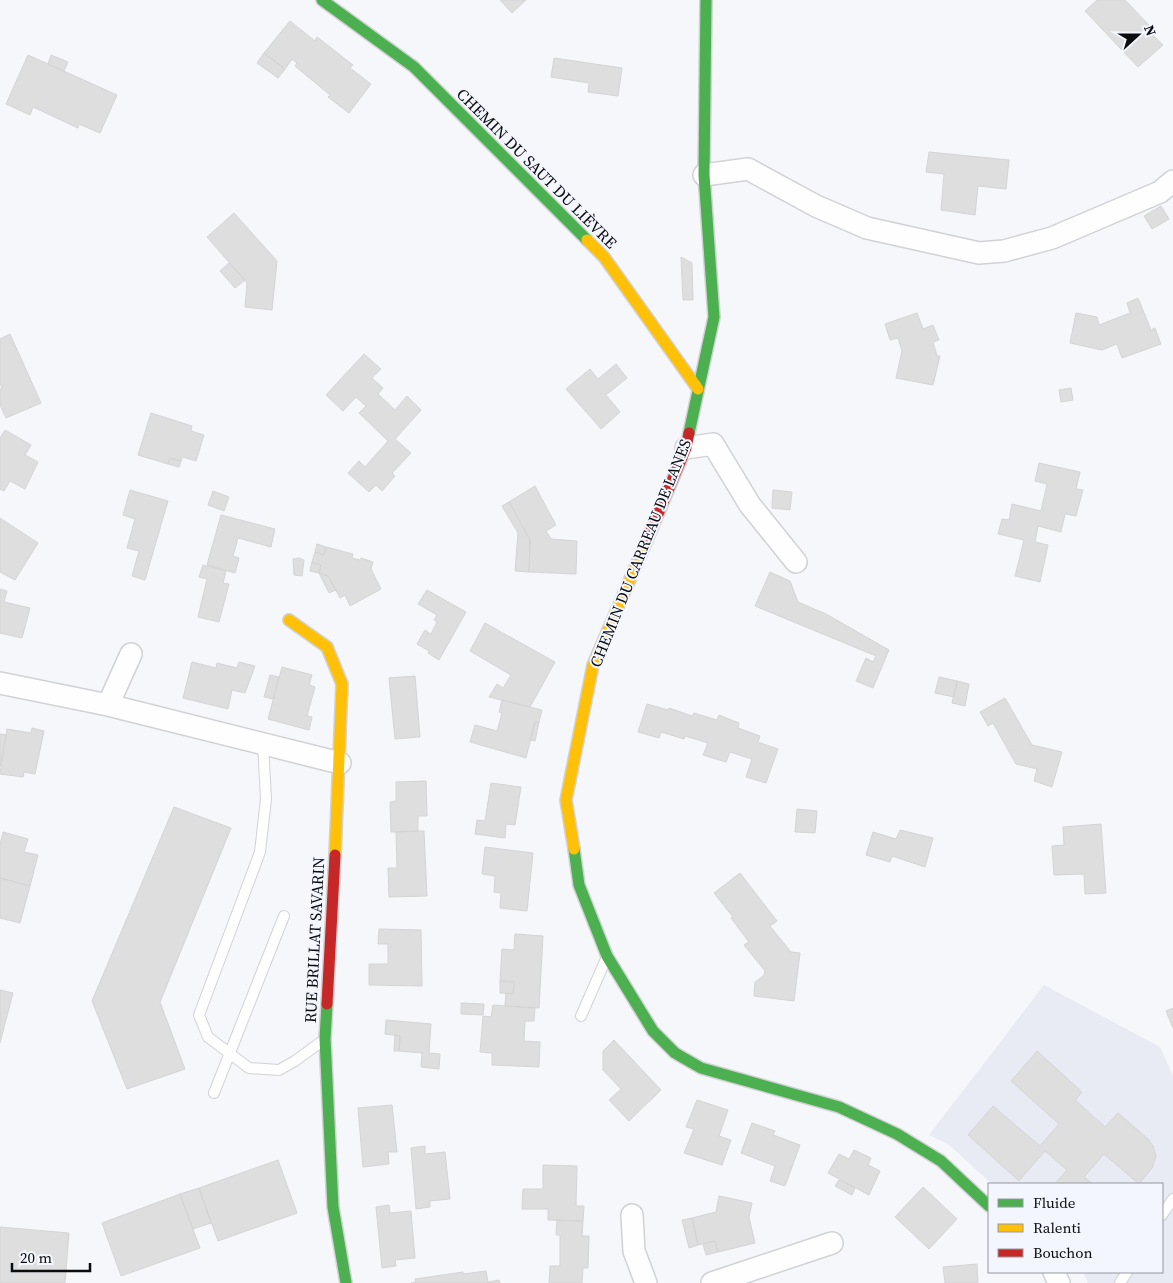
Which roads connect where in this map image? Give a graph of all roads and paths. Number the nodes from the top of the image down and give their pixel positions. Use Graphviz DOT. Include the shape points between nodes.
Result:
graph roads {
  1 [pos="322,0"];
  2 [pos="706,0"];
  3 [pos="704,175"];
  4 [pos="1173,181"];
  5 [pos="698,389"];
  6 [pos="686,448"];
  7 [pos="796,562"];
  8 [pos="289,620"];
  9 [pos="131,654"];
  10 [pos="0,683"];
  11 [pos="108,705"];
  12 [pos="263,744"];
  13 [pos="340,763"];
  14 [pos="284,916"];
  15 [pos="607,956"];
  16 [pos="581,1016"];
  17 [pos="325,1039"];
  18 [pos="230,1054"];
  19 [pos="214,1093"];
  20 [pos="1173,1199"];
  21 [pos="988,1205"];
  22 [pos="1163,1214"];
  23 [pos="632,1215"];
  24 [pos="832,1243"];
  25 [pos="346,1283"];
  26 [pos="646,1283"];
  27 [pos="712,1283"];
  1 -- 5 [label="street, CHEMIN DU SAUT DU LIÈVRE" via="414,67 604,257"];
  2 -- 3 [label="street, CHEMIN DU CARREAU DE LANES"];
  3 -- 4 [label="street" via="748,169 816,206 867,228 979,253 1004,251 1052,238 1160,192"];
  3 -- 5 [label="street, CHEMIN DU CARREAU DE LANES" via="714,317"];
  5 -- 6 [label="street, CHEMIN DU CARREAU DE LANES"];
  6 -- 7 [label="street" via="713,444 750,505"];
  6 -- 15 [label="street, CHEMIN DU CARREAU DE LANES" via="593,666 566,800 579,885"];
  8 -- 13 [label="street, RUE BRILLAT SAVARIN" via="327,646 342,684"];
  9 -- 11 [label="street"];
  10 -- 11 [label="street"];
  11 -- 12 [label="street"];
  12 -- 13 [label="street"];
  12 -- 18 [label="lane" via="266,799 260,852 199,1015 208,1037"];
  13 -- 17 [label="street, RUE BRILLAT SAVARIN"];
  14 -- 18 [label="lane"];
  15 -- 16 [label="lane"];
  15 -- 21 [label="street, CHEMIN DU CARREAU DE LANES" via="653,1031 675,1053 701,1068 839,1108 896,1134 941,1161"];
  17 -- 18 [label="lane" via="279,1070 249,1068"];
  17 -- 25 [label="street, RUE BRILLAT SAVARIN" via="333,1207"];
  18 -- 19 [label="lane"];
  20 -- 22 [label="lane"];
  23 -- 26 [label="street" via="634,1251"];
  24 -- 27 [label="street"];
}
